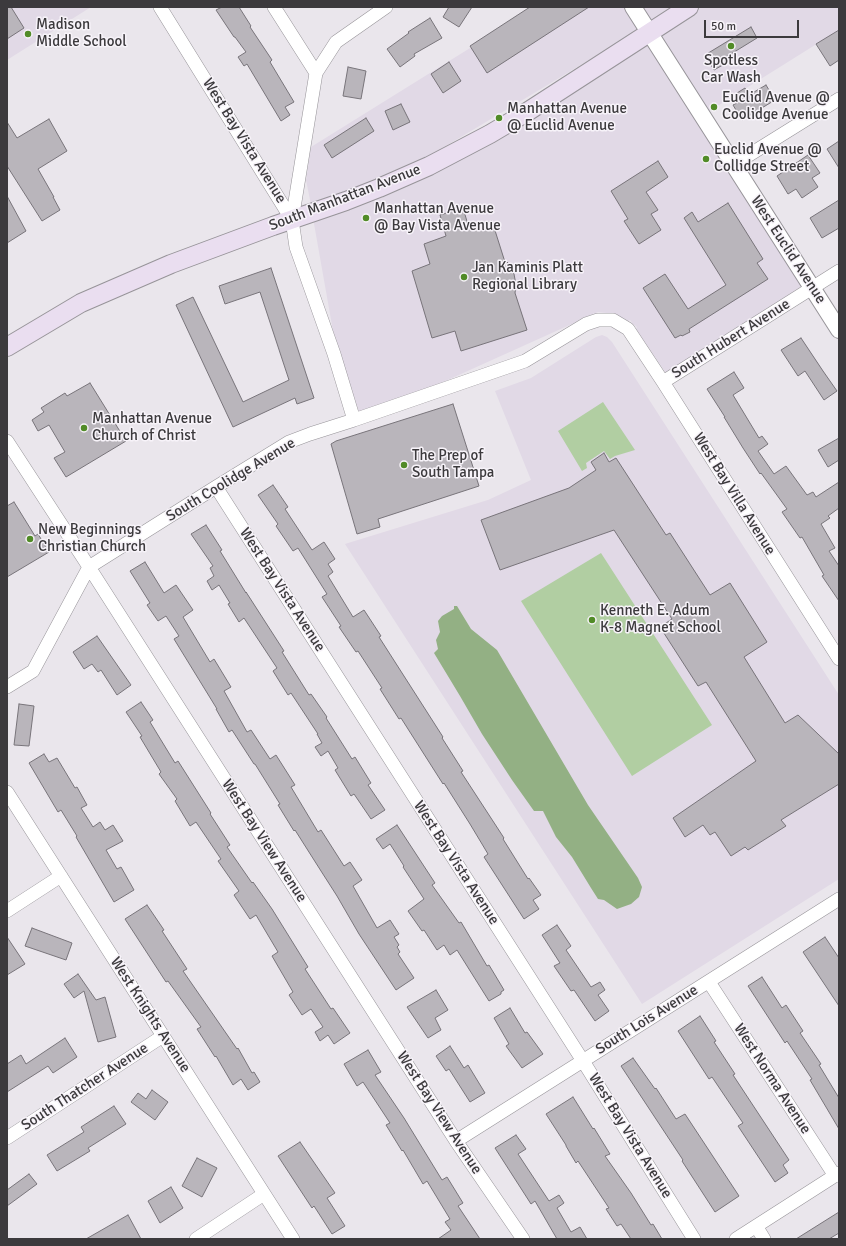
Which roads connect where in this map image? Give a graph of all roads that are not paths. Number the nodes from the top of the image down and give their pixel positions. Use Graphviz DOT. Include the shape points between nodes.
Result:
graph roads {
  1 [pos="160,7"];
  2 [pos="274,7"];
  3 [pos="386,7"];
  4 [pos="633,7"];
  5 [pos="689,7"];
  6 [pos="649,32"];
  7 [pos="316,73"];
  8 [pos="839,98"];
  9 [pos="734,165"];
  10 [pos="292,220"];
  11 [pos="839,271"];
  12 [pos="812,288"];
  13 [pos="628,329"];
  14 [pos="839,330"];
  15 [pos="7,347"];
  16 [pos="663,382"];
  17 [pos="354,420"];
  18 [pos="7,441"];
  19 [pos="216,487"];
  20 [pos="89,567"];
  21 [pos="839,659"];
  22 [pos="7,687"];
  23 [pos="7,792"];
  24 [pos="61,876"];
  25 [pos="838,902"];
  26 [pos="7,911"];
  27 [pos="709,982"];
  28 [pos="163,1036"];
  29 [pos="583,1061"];
  30 [pos="7,1138"];
  31 [pos="456,1141"];
  32 [pos="837,1175"];
  33 [pos="264,1194"];
  34 [pos="756,1226"];
  35 [pos="196,1239"];
  36 [pos="293,1239"];
  37 [pos="523,1239"];
  38 [pos="694,1239"];
  39 [pos="736,1239"];
  40 [pos="764,1239"];
  1 -- 10 [label="street, West Bay Vista Avenue"];
  2 -- 7 [label="street"];
  3 -- 7 [label="street" via="336,42"];
  4 -- 6 [label="street, West Euclid Avenue"];
  5 -- 6 [label="main road, South Manhattan Avenue"];
  6 -- 9 [label="street, West Euclid Avenue"];
  6 -- 10 [label="main road, South Manhattan Avenue" via="561,91 490,134 429,166 379,188"];
  7 -- 10 [label="street"];
  8 -- 9 [label="street"];
  9 -- 12 [label="street, West Euclid Avenue"];
  10 -- 15 [label="main road, South Manhattan Avenue" via="171,264 86,300"];
  10 -- 17 [label="street, West Bay Vista Avenue" via="296,247 334,354"];
  11 -- 12 [label="street, South Hubert Avenue"];
  12 -- 14 [label="street, West Euclid Avenue"];
  12 -- 16 [label="street, South Hubert Avenue"];
  13 -- 16 [label="street, West Bay Villa Avenue"];
  13 -- 17 [label="street, South Coolidge Avenue" via="613,320 598,320 586,324 525,361"];
  16 -- 21 [label="street, West Bay Villa Avenue"];
  17 -- 19 [label="street, South Coolidge Avenue" via="289,442"];
  18 -- 20 [label="street, West Bay View Avenue"];
  19 -- 20 [label="street, South Coolidge Avenue"];
  19 -- 29 [label="street, West Bay Vista Avenue"];
  20 -- 22 [label="street, South Coolidge Avenue" via="33,671"];
  20 -- 31 [label="street, West Bay View Avenue"];
  23 -- 24 [label="street, West Knights Avenue"];
  24 -- 26 [label="street"];
  24 -- 28 [label="street, West Knights Avenue"];
  25 -- 27 [label="street, South Lois Avenue"];
  27 -- 29 [label="street, South Lois Avenue"];
  27 -- 32 [label="street, West Norma Avenue"];
  28 -- 30 [label="street, South Thatcher Avenue"];
  28 -- 33 [label="street, West Knights Avenue"];
  29 -- 31 [label="street, South Lois Avenue"];
  29 -- 38 [label="street, West Bay Vista Avenue"];
  31 -- 37 [label="street, West Bay View Avenue"];
  32 -- 34 [label="street"];
  33 -- 35 [label="street"];
  33 -- 36 [label="street, West Knights Avenue"];
  34 -- 39 [label="street"];
  34 -- 40 [label="street"];
}
